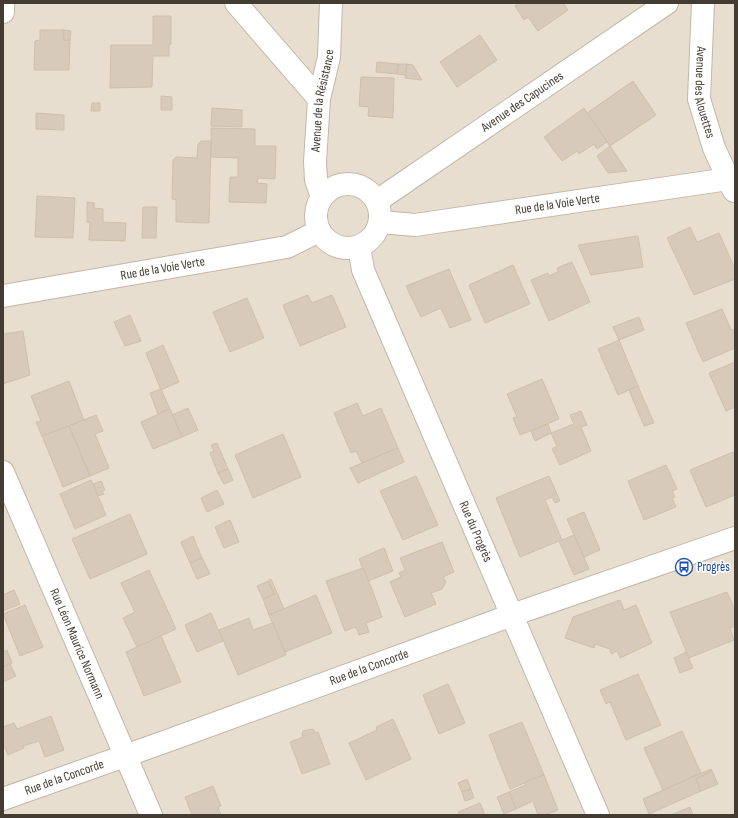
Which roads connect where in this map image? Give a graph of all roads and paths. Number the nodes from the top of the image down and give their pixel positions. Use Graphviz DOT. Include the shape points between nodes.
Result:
graph roads {
  1 [pos="3,3"];
  2 [pos="236,3"];
  3 [pos="331,3"];
  4 [pos="667,3"];
  5 [pos="703,3"];
  6 [pos="3,12"];
  7 [pos="319,100"];
  8 [pos="733,183"];
  9 [pos="322,197"];
  10 [pos="377,201"];
  11 [pos="380,222"];
  12 [pos="320,231"];
  13 [pos="359,247"];
  14 [pos="3,296"];
  15 [pos="3,472"];
  16 [pos="735,538"];
  17 [pos="512,615"];
  18 [pos="126,756"];
  19 [pos="3,799"];
  20 [pos="151,815"];
  21 [pos="598,815"];
  1 -- 6 [label="street"];
  2 -- 7 [label="street"];
  3 -- 7 [label="street, Avenue de la Résistance" via="329,57"];
  4 -- 10 [label="street, Avenue des Capucines"];
  5 -- 8 [label="street, Avenue des Alouettes" via="699,99 714,148"];
  7 -- 9 [label="street, Avenue de la Résistance" via="315,162 316,180"];
  8 -- 11 [label="street, Rue de la Voie Verte" via="415,225"];
  9 -- 10 [label="street" via="345,183 364,188"];
  9 -- 12 [label="street" via="317,207 316,219"];
  10 -- 11 [label="street"];
  11 -- 13 [label="street" via="373,238"];
  12 -- 13 [label="street" via="329,242 343,248"];
  12 -- 14 [label="street, Rue de la Voie Verte" via="287,247"];
  13 -- 17 [label="street, Rue du Progrès" via="363,270"];
  15 -- 18 [label="street, Rue Léon Maurice Normann"];
  16 -- 17 [label="street, Rue de la Concorde"];
  17 -- 18 [label="street, Rue de la Concorde"];
  17 -- 21 [label="street, Rue du Progrès"];
  18 -- 19 [label="street, Rue de la Concorde"];
  18 -- 20 [label="street, Rue Léon Maurice Normann"];
}
